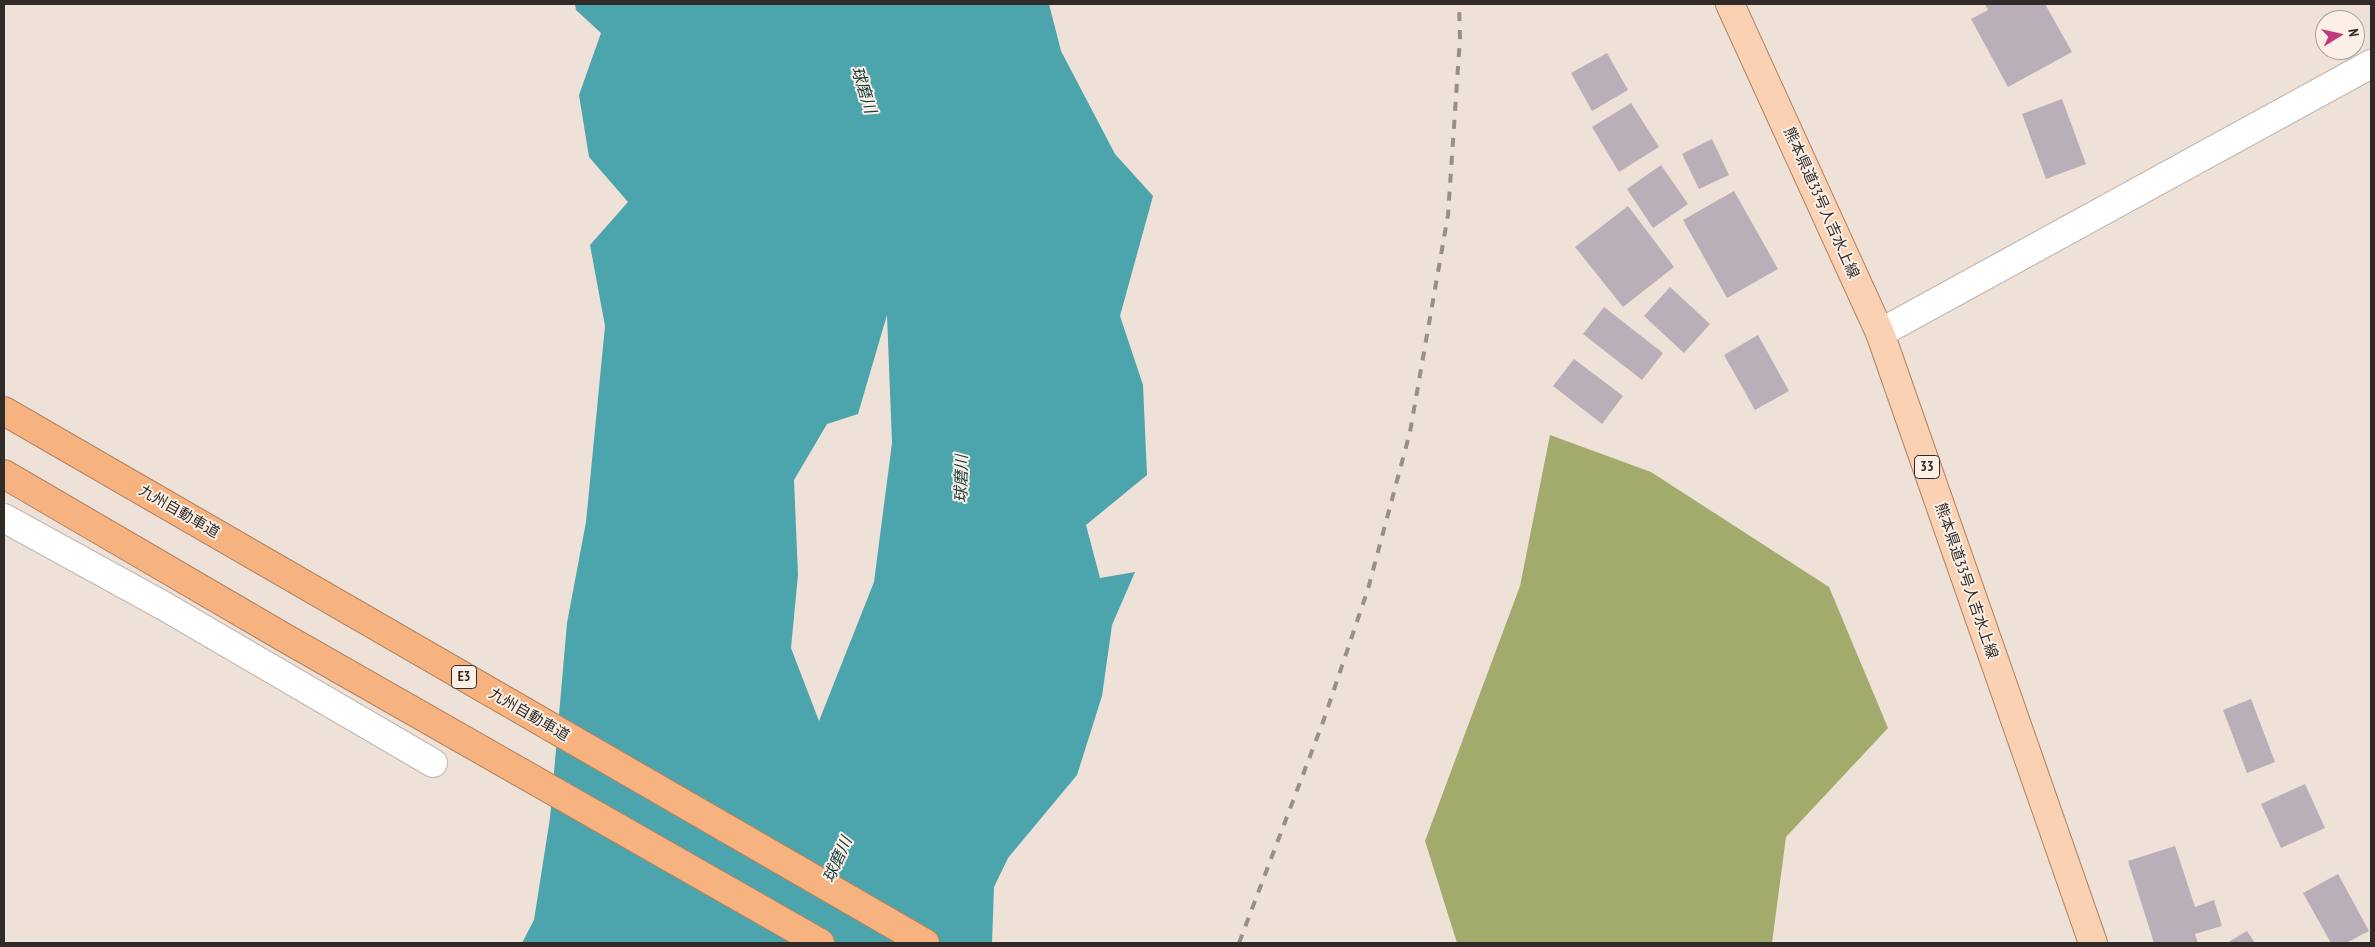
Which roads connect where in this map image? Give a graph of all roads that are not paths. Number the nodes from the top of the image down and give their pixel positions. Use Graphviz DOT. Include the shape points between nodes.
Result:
graph roads {
  1 [pos="1730,4"];
  2 [pos="2371,64"];
  3 [pos="1880,333"];
  4 [pos="4,411"];
  5 [pos="4,474"];
  6 [pos="4,518"];
  7 [pos="433,763"];
  8 [pos="820,943"];
  9 [pos="925,943"];
  10 [pos="2093,943"];
  1 -- 3 [label="main road, 熊本県道33号人吉水上線 / 33"];
  2 -- 3 [label="street"];
  3 -- 10 [label="main road, 熊本県道33号人吉水上線 / 33"];
  4 -- 9 [label="highway, 九州自動車道 / E3"];
  5 -- 8 [label="highway"];
  6 -- 7 [label="street" via="164,606"];
}
